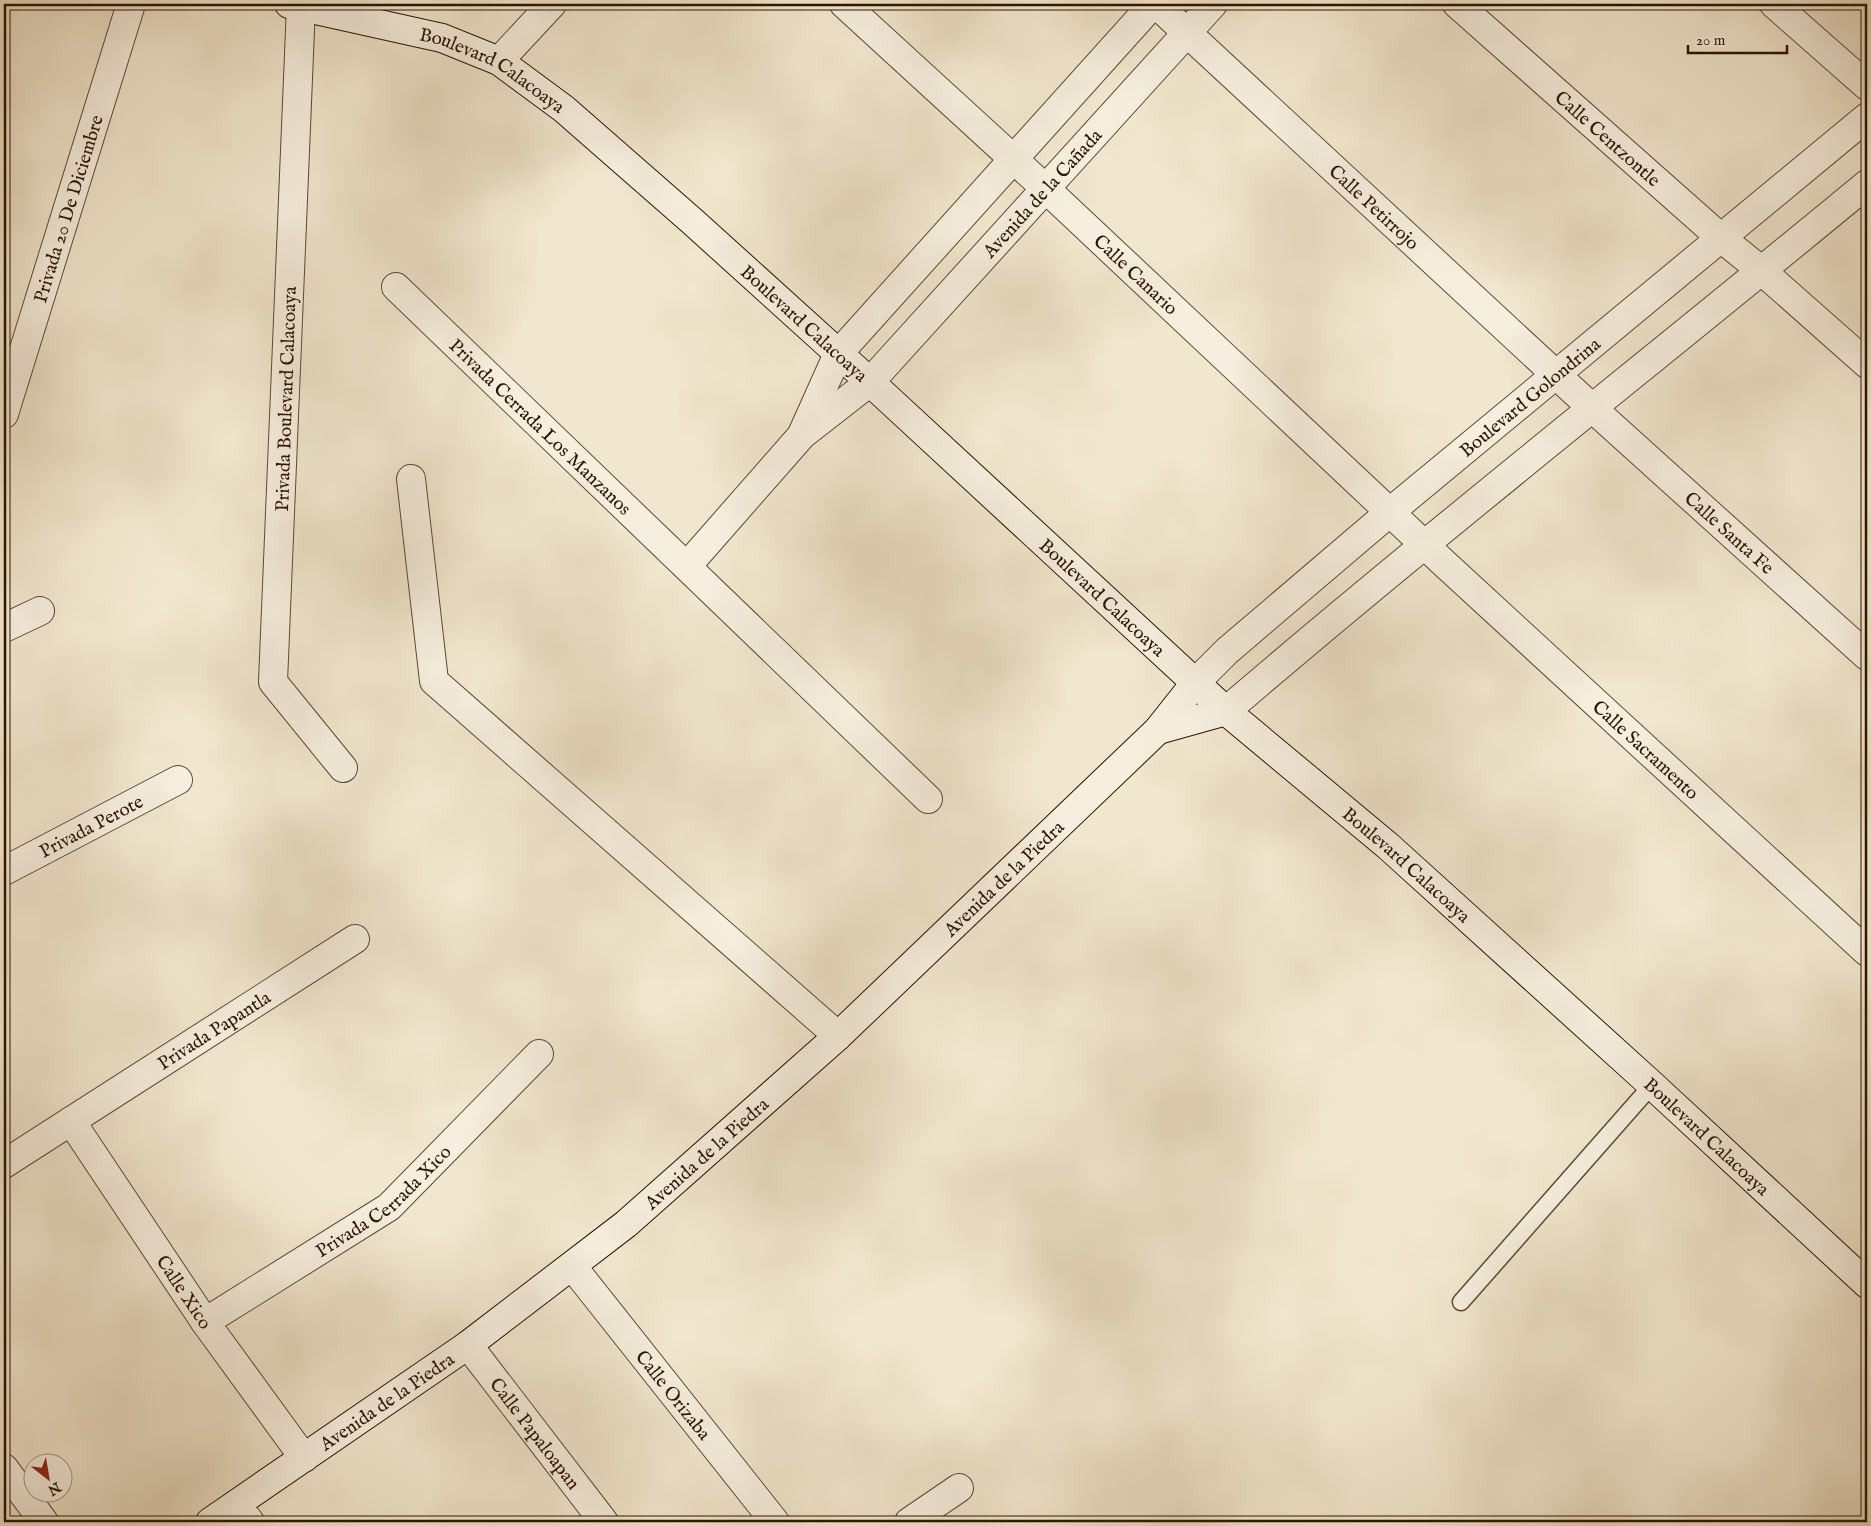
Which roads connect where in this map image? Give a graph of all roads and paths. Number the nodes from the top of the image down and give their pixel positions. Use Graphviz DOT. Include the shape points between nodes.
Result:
graph roads {
  1 [pos="131,4"];
  2 [pos="552,4"];
  3 [pos="844,4"];
  4 [pos="1155,4"];
  5 [pos="1213,4"];
  6 [pos="1458,4"];
  7 [pos="1774,4"];
  8 [pos="295,5"];
  9 [pos="1188,32"];
  10 [pos="499,62"];
  11 [pos="1867,86"];
  12 [pos="1867,117"];
  13 [pos="1014,159"];
  14 [pos="1867,184"];
  15 [pos="1046,188"];
  16 [pos="1722,238"];
  17 [pos="1762,271"];
  18 [pos="396,287"];
  19 [pos="838,354"];
  20 [pos="1867,364"];
  21 [pos="1556,375"];
  22 [pos="870,382"];
  23 [pos="1592,408"];
  24 [pos="4,414"];
  25 [pos="802,435"];
  26 [pos="411,479"];
  27 [pos="1390,512"];
  28 [pos="1425,545"];
  29 [pos="687,566"];
  30 [pos="40,611"];
  31 [pos="4,628"];
  32 [pos="1867,656"];
  33 [pos="1196,682"];
  34 [pos="1226,711"];
  35 [pos="1158,730"];
  36 [pos="343,768"];
  37 [pos="178,780"];
  38 [pos="928,799"];
  39 [pos="4,871"];
  40 [pos="355,939"];
  41 [pos="1867,952"];
  42 [pos="838,1036"];
  43 [pos="539,1054"];
  44 [pos="1652,1085"];
  45 [pos="71,1121"];
  46 [pos="4,1164"];
  47 [pos="572,1266"];
  48 [pos="1867,1284"];
  49 [pos="1461,1302"];
  50 [pos="205,1322"];
  51 [pos="468,1345"];
  52 [pos="304,1458"];
  53 [pos="4,1468"];
  54 [pos="959,1488"];
  55 [pos="242,1514"];
  56 [pos="44,1522"];
  57 [pos="210,1522"];
  58 [pos="604,1522"];
  59 [pos="775,1522"];
  60 [pos="909,1522"];
  1 -- 24 [label="street, Privada 20 De Diciembre"];
  2 -- 10 [label="street"];
  3 -- 13 [label="street, Calle Canario"];
  4 -- 9 [label="street, Calle Petirrojo"];
  4 -- 13 [label="street"];
  5 -- 9 [label="street, Avenida de la Cañada"];
  6 -- 16 [label="street, Calle Centzontle"];
  7 -- 11 [label="street"];
  8 -- 10 [label="street, Boulevard Calacoaya" via="442,38"];
  8 -- 36 [label="street, Privada Boulevard Calacoaya" via="273,682"];
  9 -- 15 [label="street, Avenida de la Cañada"];
  9 -- 21 [label="street, Calle Petirrojo"];
  10 -- 19 [label="street, Boulevard Calacoaya" via="564,108"];
  12 -- 16 [label="street, Boulevard Golondrina"];
  13 -- 15 [label="street, Calle Canario"];
  13 -- 19 [label="street"];
  14 -- 17 [label="street"];
  15 -- 22 [label="street, Avenida de la Cañada"];
  15 -- 27 [label="street, Calle Canario"];
  16 -- 17 [label="street, Calle Centzontle"];
  16 -- 21 [label="street, Boulevard Golondrina"];
  17 -- 20 [label="street, Calle Centzontle"];
  17 -- 23 [label="street"];
  18 -- 29 [label="street, Privada Cerrada Los Manzanos"];
  19 -- 22 [label="street, Boulevard Calacoaya"];
  19 -- 25 [label="street"];
  21 -- 23 [label="street, Calle Petirrojo"];
  21 -- 27 [label="street, Boulevard Golondrina"];
  22 -- 25 [label="street"];
  22 -- 33 [label="street, Boulevard Calacoaya"];
  23 -- 28 [label="street"];
  23 -- 32 [label="street, Calle Santa Fe"];
  25 -- 29 [label="street"];
  26 -- 42 [label="street" via="434,681"];
  27 -- 28 [label="street, Calle Canario"];
  27 -- 33 [label="street, Boulevard Golondrina" via="1227,650"];
  28 -- 34 [label="street"];
  28 -- 41 [label="street, Calle Sacramento"];
  29 -- 38 [label="street, Privada Cerrada Los Manzanos"];
  30 -- 31 [label="street"];
  33 -- 34 [label="street, Boulevard Calacoaya"];
  33 -- 35 [label="street, Avenida de la Piedra"];
  34 -- 35 [label="street, Avenida de la Piedra"];
  34 -- 44 [label="street, Boulevard Calacoaya" via="1388,846"];
  35 -- 42 [label="street, Avenida de la Piedra"];
  37 -- 39 [label="street, Privada Perote"];
  40 -- 45 [label="street, Privada Papantla"];
  42 -- 47 [label="street, Avenida de la Piedra" via="626,1224"];
  43 -- 50 [label="street, Privada Cerrada Xico" via="389,1206"];
  44 -- 48 [label="street, Boulevard Calacoaya"];
  44 -- 49 [label="lane"];
  45 -- 46 [label="street, Privada Papantla"];
  45 -- 50 [label="street, Calle Xico"];
  47 -- 51 [label="street, Avenida de la Piedra"];
  47 -- 59 [label="street, Calle Orizaba"];
  50 -- 52 [label="street, Calle Xico"];
  51 -- 52 [label="street, Avenida de la Piedra"];
  51 -- 58 [label="street, Calle Papaloapan"];
  52 -- 55 [label="street, Avenida de la Piedra"];
  53 -- 56 [label="street"];
  54 -- 60 [label="street"];
  55 -- 57 [label="street, Avenida de la Piedra"];
}
